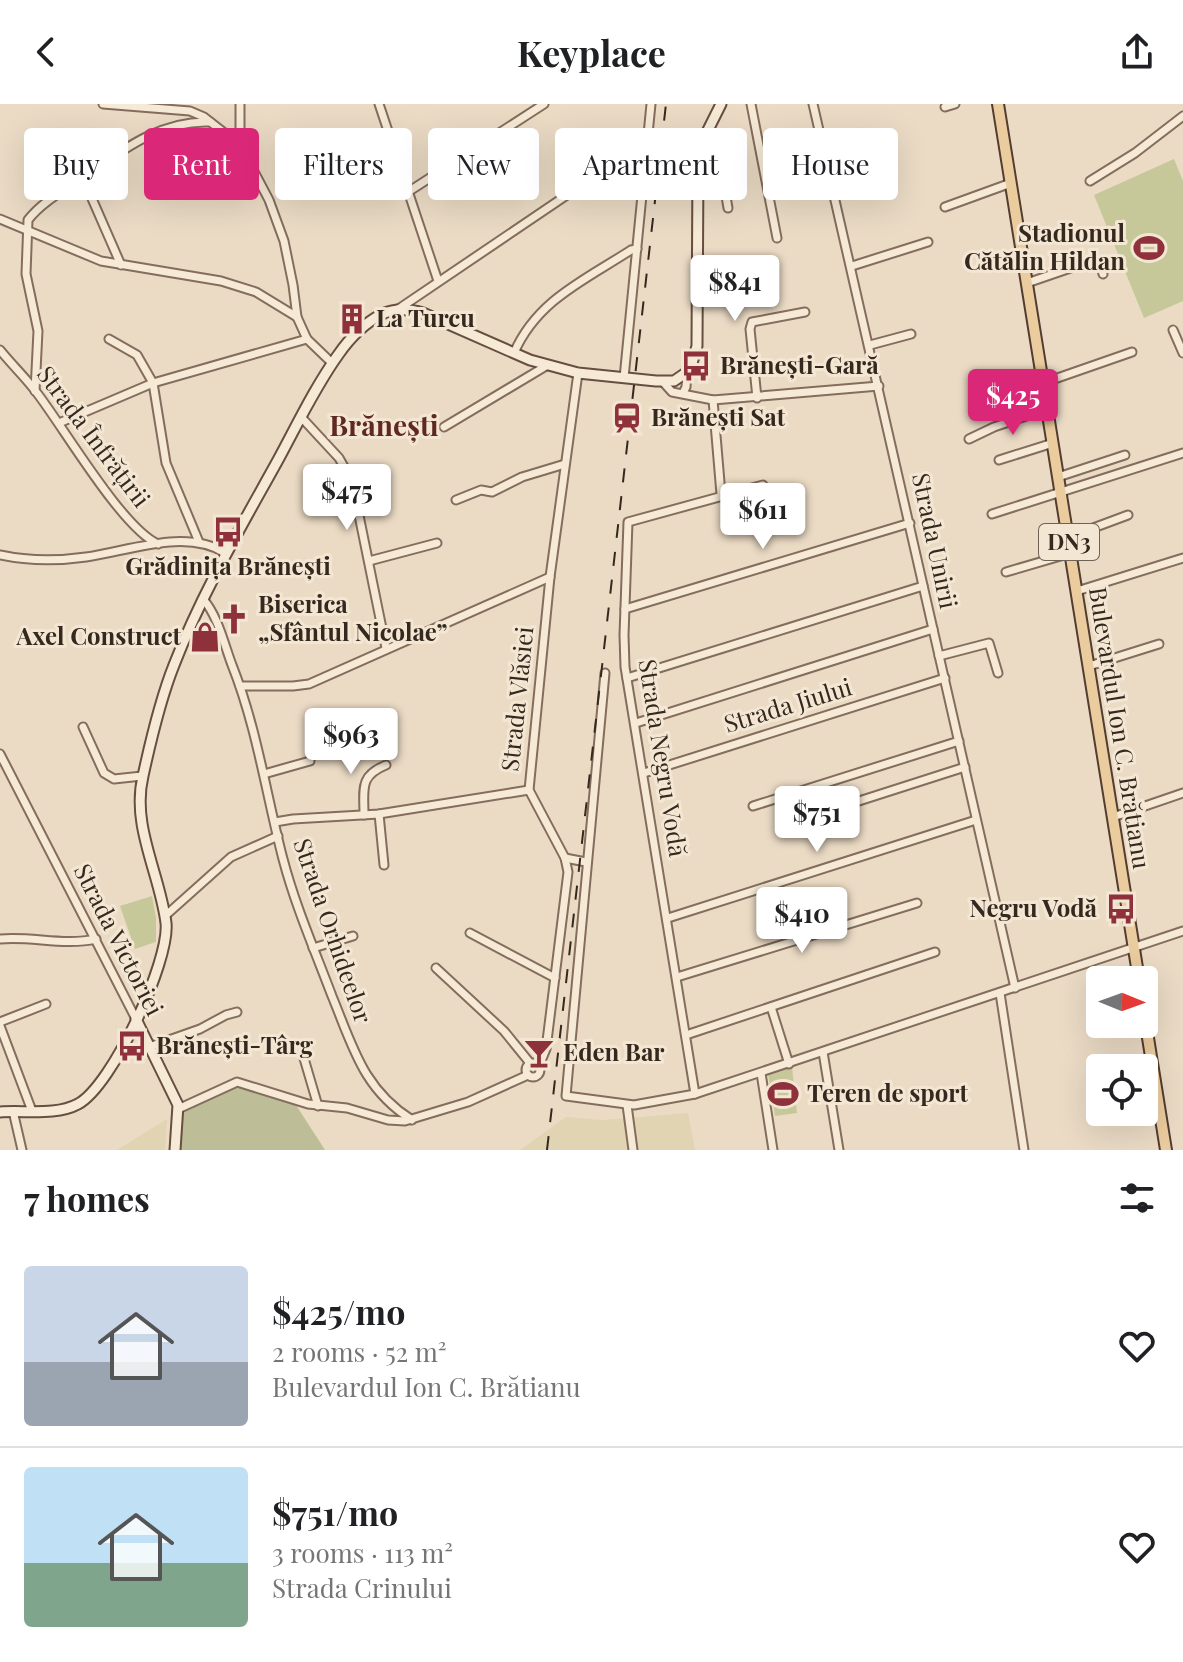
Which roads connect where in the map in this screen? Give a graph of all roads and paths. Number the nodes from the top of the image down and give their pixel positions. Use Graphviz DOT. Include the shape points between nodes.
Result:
graph roads {
  1 [pos="103,104"];
  2 [pos="240,104"];
  3 [pos="544,104"];
  4 [pos="651,104"];
  5 [pos="721,104"];
  6 [pos="751,104"];
  7 [pos="813,104"];
  8 [pos="955,104"];
  9 [pos="998,104"];
  10 [pos="123,105"];
  11 [pos="382,105"];
  12 [pos="945,107"];
  13 [pos="1183,116"];
  14 [pos="210,122"];
  15 [pos="218,128"];
  16 [pos="240,128"];
  17 [pos="389,128"];
  18 [pos="649,128"];
  19 [pos="709,128"];
  20 [pos="819,128"];
  21 [pos="128,148"];
  22 [pos="1090,181"];
  23 [pos="1011,183"];
  24 [pos="259,184"];
  25 [pos="412,189"];
  26 [pos="49,200"];
  27 [pos="93,200"];
  28 [pos="411,200"];
  29 [pos="559,200"];
  30 [pos="642,200"];
  31 [pos="697,200"];
  32 [pos="727,200"];
  33 [pos="837,200"];
  34 [pos="945,207"];
  35 [pos="728,208"];
  36 [pos="1,217"];
  37 [pos="26,228"];
  38 [pos="777,238"];
  39 [pos="928,242"];
  40 [pos="637,249"];
  41 [pos="121,265"];
  42 [pos="852,266"];
  43 [pos="1103,274"];
  44 [pos="438,281"];
  45 [pos="1027,283"];
  46 [pos="397,310"];
  47 [pos="805,312"];
  48 [pos="297,317"];
  49 [pos="911,334"];
  50 [pos="1177,334"];
  51 [pos="109,339"];
  52 [pos="307,339"];
  53 [pos="870,345"];
  54 [pos="0,350"];
  55 [pos="1132,352"];
  56 [pos="514,353"];
  57 [pos="1183,353"];
  58 [pos="332,363"];
  59 [pos="546,366"];
  60 [pos="578,373"];
  61 [pos="687,374"];
  62 [pos="624,378"];
  63 [pos="663,382"];
  64 [pos="153,383"];
  65 [pos="1043,383"];
  66 [pos="879,386"];
  67 [pos="35,391"];
  68 [pos="683,393"];
  69 [pos="757,398"];
  70 [pos="713,400"];
  71 [pos="1047,409"];
  72 [pos="302,418"];
  73 [pos="59,423"];
  74 [pos="444,427"];
  75 [pos="969,439"];
  76 [pos="1053,443"];
  77 [pos="1183,453"];
  78 [pos="1125,455"];
  79 [pos="999,460"];
  80 [pos="565,464"];
  81 [pos="1058,477"];
  82 [pos="763,485"];
  83 [pos="1061,493"];
  84 [pos="721,494"];
  85 [pos="456,500"];
  86 [pos="992,514"];
  87 [pos="1128,515"];
  88 [pos="910,523"];
  89 [pos="1069,537"];
  90 [pos="199,542"];
  91 [pos="437,543"];
  92 [pos="158,544"];
  93 [pos="225,553"];
  94 [pos="1071,553"];
  95 [pos="0,555"];
  96 [pos="1183,558"];
  97 [pos="369,561"];
  98 [pos="1006,572"];
  99 [pos="550,577"];
  100 [pos="923,586"];
  101 [pos="1077,591"];
  102 [pos="203,599"];
  103 [pos="625,609"];
  104 [pos="933,629"];
  105 [pos="1159,644"];
  106 [pos="386,648"];
  107 [pos="939,656"];
  108 [pos="1089,666"];
  109 [pos="605,673"];
  110 [pos="998,673"];
  111 [pos="627,678"];
  112 [pos="945,678"];
  113 [pos="240,686"];
  114 [pos="636,723"];
  115 [pos="83,727"];
  116 [pos="959,741"];
  117 [pos="0,754"];
  118 [pos="310,761"];
  119 [pos="386,765"];
  120 [pos="965,767"];
  121 [pos="644,773"];
  122 [pos="264,774"];
  123 [pos="142,776"];
  124 [pos="529,790"];
  125 [pos="1183,793"];
  126 [pos="753,806"];
  127 [pos="834,809"];
  128 [pos="379,814"];
  129 [pos="364,815"];
  130 [pos="1113,817"];
  131 [pos="976,820"];
  132 [pos="275,822"];
  133 [pos="278,836"];
  134 [pos="565,858"];
  135 [pos="586,862"];
  136 [pos="384,865"];
  137 [pos="917,903"];
  138 [pos="165,916"];
  139 [pos="668,918"];
  140 [pos="1183,931"];
  141 [pos="470,933"];
  142 [pos="353,936"];
  143 [pos="0,939"];
  144 [pos="96,939"];
  145 [pos="1133,946"];
  146 [pos="313,948"];
  147 [pos="935,952"];
  148 [pos="1137,966"];
  149 [pos="436,968"];
  150 [pos="677,977"];
  151 [pos="555,978"];
  152 [pos="1015,988"];
  153 [pos="1000,993"];
  154 [pos="46,1004"];
  155 [pos="771,1007"];
  156 [pos="237,1012"];
  157 [pos="136,1019"];
  158 [pos="0,1024"];
  159 [pos="686,1035"];
  160 [pos="1148,1038"];
  161 [pos="149,1047"];
  162 [pos="823,1052"];
  163 [pos="303,1055"];
  164 [pos="789,1064"];
  165 [pos="535,1065"];
  166 [pos="761,1073"];
  167 [pos="695,1094"];
  168 [pos="627,1105"];
  169 [pos="318,1106"];
  170 [pos="178,1109"];
  171 [pos="13,1111"];
  172 [pos="32,1111"];
  173 [pos="0,1112"];
  174 [pos="412,1120"];
  175 [pos="22,1150"];
  176 [pos="175,1150"];
  177 [pos="633,1150"];
  178 [pos="773,1150"];
  179 [pos="839,1150"];
  180 [pos="1024,1150"];
  181 [pos="1166,1150"];
  1 -- 10 [label="street"];
  2 -- 16 [label="street"];
  3 -- 25 [label="street"];
  4 -- 18 [label="street"];
  5 -- 19 [label="main road"];
  6 -- 38 [label="street"];
  7 -- 20 [label="street, Strada Unirii"];
  8 -- 12 [label="street"];
  9 -- 23 [label="main road, Bulevardul Ion C. Brătianu / DN3"];
  10 -- 14 [label="street" via="190,111"];
  11 -- 17 [label="street"];
  13 -- 22 [label="street"];
  14 -- 15 [label="street"];
  14 -- 21 [label="street" via="177,125"];
  23 -- 34 [label="street"];
  23 -- 45 [label="main road, Bulevardul Ion C. Brătianu / DN3"];
  24 -- 48 [label="street" via="289,262"];
  26 -- 37 [label="street"];
  27 -- 41 [label="street"];
  28 -- 44 [label="street"];
  29 -- 44 [label="street"];
  30 -- 40 [label="street"];
  31 -- 61 [label="main road" via="697,346"];
  32 -- 35 [label="street"];
  33 -- 42 [label="street, Strada Unirii"];
  36 -- 37 [label="street"];
  37 -- 41 [label="street" via="83,255"];
  37 -- 67 [label="street" via="26,274 38,331"];
  39 -- 42 [label="street"];
  40 -- 56 [label="street" via="541,310"];
  40 -- 62 [label="street"];
  41 -- 48 [label="street" via="234,284"];
  42 -- 53 [label="street, Strada Unirii"];
  43 -- 45 [label="street" via="1100,264 1088,262"];
  44 -- 46 [label="street"];
  45 -- 65 [label="main road, Bulevardul Ion C. Brătianu / DN3"];
  46 -- 56 [label="main road" via="423,313"];
  46 -- 58 [label="main road" via="369,323"];
  47 -- 69 [label="street" via="752,322"];
  48 -- 52 [label="street"];
  49 -- 53 [label="street"];
  50 -- 57 [label="street"];
  51 -- 64 [label="street" via="137,355"];
  52 -- 58 [label="street"];
  52 -- 64 [label="street"];
  53 -- 66 [label="street, Strada Unirii"];
  54 -- 67 [label="street, Strada Înfrățirii"];
  55 -- 65 [label="street"];
  56 -- 59 [label="main road"];
  58 -- 72 [label="main road"];
  59 -- 60 [label="main road"];
  59 -- 74 [label="street"];
  60 -- 62 [label="main road"];
  60 -- 80 [label="street, Strada Vlăsiei"];
  61 -- 63 [label="main road"];
  61 -- 68 [label="street"];
  62 -- 63 [label="main road"];
  63 -- 68 [label="street" via="669,391"];
  64 -- 73 [label="street"];
  64 -- 90 [label="street" via="166,463"];
  65 -- 71 [label="main road, Bulevardul Ion C. Brătianu / DN3"];
  66 -- 69 [label="street"];
  66 -- 88 [label="street, Strada Unirii"];
  67 -- 73 [label="street, Strada Înfrățirii"];
  68 -- 70 [label="street"];
  69 -- 70 [label="street"];
  70 -- 84 [label="street"];
  71 -- 75 [label="street"];
  71 -- 76 [label="main road, Bulevardul Ion C. Brătianu / DN3"];
  72 -- 93 [label="main road"];
  72 -- 97 [label="street" via="348,472"];
  73 -- 92 [label="street, Strada Înfrățirii" via="118,506"];
  76 -- 79 [label="street"];
  76 -- 81 [label="main road, Bulevardul Ion C. Brătianu / DN3"];
  77 -- 83 [label="street"];
  78 -- 81 [label="street"];
  80 -- 85 [label="street"];
  80 -- 99 [label="street, Strada Vlăsiei"];
  81 -- 83 [label="main road, Bulevardul Ion C. Brătianu / DN3"];
  82 -- 84 [label="street, Strada Negru Vodă"];
  83 -- 86 [label="street"];
  83 -- 89 [label="main road, Bulevardul Ion C. Brătianu / DN3"];
  84 -- 103 [label="street, Strada Negru Vodă" via="628,522"];
  87 -- 89 [label="street"];
  88 -- 100 [label="street, Strada Unirii"];
  88 -- 103 [label="street"];
  89 -- 94 [label="main road, Bulevardul Ion C. Brătianu / DN3"];
  90 -- 92 [label="street"];
  90 -- 93 [label="street"];
  91 -- 97 [label="street"];
  92 -- 95 [label="street" via="69,559"];
  93 -- 102 [label="main road"];
  94 -- 98 [label="street"];
  94 -- 101 [label="main road, Bulevardul Ion C. Brătianu / DN3"];
  96 -- 101 [label="street"];
  97 -- 106 [label="street"];
  99 -- 106 [label="street"];
  99 -- 124 [label="street, Strada Vlăsiei"];
  100 -- 104 [label="street, Strada Unirii"];
  100 -- 111 [label="street"];
  101 -- 108 [label="main road, Bulevardul Ion C. Brătianu / DN3"];
  102 -- 113 [label="street, Strada Orhideelor"];
  102 -- 123 [label="main road" via="169,678"];
  103 -- 111 [label="street, Strada Negru Vodă"];
  104 -- 107 [label="street, Strada Unirii"];
  104 -- 114 [label="street"];
  105 -- 108 [label="street"];
  106 -- 113 [label="street" via="302,686"];
  107 -- 110 [label="street" via="989,643"];
  107 -- 112 [label="street, Strada Unirii"];
  108 -- 130 [label="main road, Bulevardul Ion C. Brătianu / DN3"];
  109 -- 135 [label="street"];
  111 -- 114 [label="street, Strada Negru Vodă"];
  112 -- 116 [label="street, Strada Unirii"];
  112 -- 121 [label="street, Strada Jiului"];
  113 -- 122 [label="street, Strada Orhideelor"];
  114 -- 121 [label="street, Strada Negru Vodă"];
  115 -- 123 [label="street" via="104,773 114,779"];
  116 -- 120 [label="street, Strada Unirii"];
  116 -- 126 [label="street"];
  117 -- 144 [label="street, Strada Victoriei"];
  118 -- 122 [label="street"];
  119 -- 129 [label="street" via="366,780"];
  120 -- 127 [label="street"];
  120 -- 131 [label="street, Strada Unirii"];
  121 -- 139 [label="street, Strada Negru Vodă"];
  122 -- 132 [label="street, Strada Orhideelor"];
  123 -- 138 [label="main road" via="139,811"];
  124 -- 128 [label="street"];
  124 -- 134 [label="street, Strada Vlăsiei"];
  125 -- 130 [label="street"];
  128 -- 129 [label="street"];
  128 -- 136 [label="street"];
  129 -- 132 [label="street"];
  130 -- 145 [label="main road, Bulevardul Ion C. Brătianu / DN3"];
  131 -- 139 [label="street"];
  131 -- 152 [label="street, Strada Unirii"];
  132 -- 133 [label="street, Strada Orhideelor"];
  133 -- 138 [label="street" via="231,857"];
  133 -- 146 [label="street, Strada Orhideelor"];
  134 -- 135 [label="street"];
  134 -- 151 [label="street, Strada Vlăsiei" via="568,872"];
  135 -- 168 [label="street" via="566,1096"];
  137 -- 150 [label="street"];
  138 -- 157 [label="main road" via="162,956"];
  139 -- 150 [label="street, Strada Negru Vodă"];
  140 -- 145 [label="street"];
  141 -- 151 [label="street"];
  142 -- 146 [label="street"];
  143 -- 144 [label="street"];
  144 -- 157 [label="street, Strada Victoriei"];
  145 -- 148 [label="main road, Bulevardul Ion C. Brătianu / DN3"];
  145 -- 152 [label="street"];
  146 -- 174 [label="street, Strada Orhideelor" via="364,1073 384,1100"];
  147 -- 155 [label="street"];
  149 -- 165 [label="street"];
  150 -- 159 [label="street, Strada Negru Vodă"];
  151 -- 165 [label="street, Strada Vlăsiei" via="546,1049"];
  152 -- 153 [label="street"];
  153 -- 162 [label="street"];
  153 -- 180 [label="street"];
  154 -- 158 [label="street"];
  155 -- 159 [label="street"];
  155 -- 164 [label="street"];
  156 -- 161 [label="street"];
  157 -- 161 [label="main road, Strada Victoriei"];
  157 -- 172 [label="main road" via="89,1096 64,1109"];
  158 -- 172 [label="street"];
  159 -- 167 [label="street, Strada Negru Vodă"];
  160 -- 181 [label="main road"];
  161 -- 170 [label="main road, Strada Victoriei"];
  162 -- 164 [label="street"];
  162 -- 179 [label="street"];
  163 -- 169 [label="street"];
  164 -- 166 [label="street"];
  165 -- 174 [label="street, Strada Vlăsiei" via="526,1069 528,1075 468,1102"];
  166 -- 167 [label="street"];
  166 -- 178 [label="street"];
  167 -- 168 [label="street"];
  168 -- 177 [label="street"];
  169 -- 170 [label="street" via="237,1082"];
  169 -- 174 [label="street"];
  170 -- 176 [label="main road, Strada Victoriei"];
  171 -- 172 [label="main road"];
  171 -- 173 [label="main road"];
  171 -- 175 [label="street"];
}
